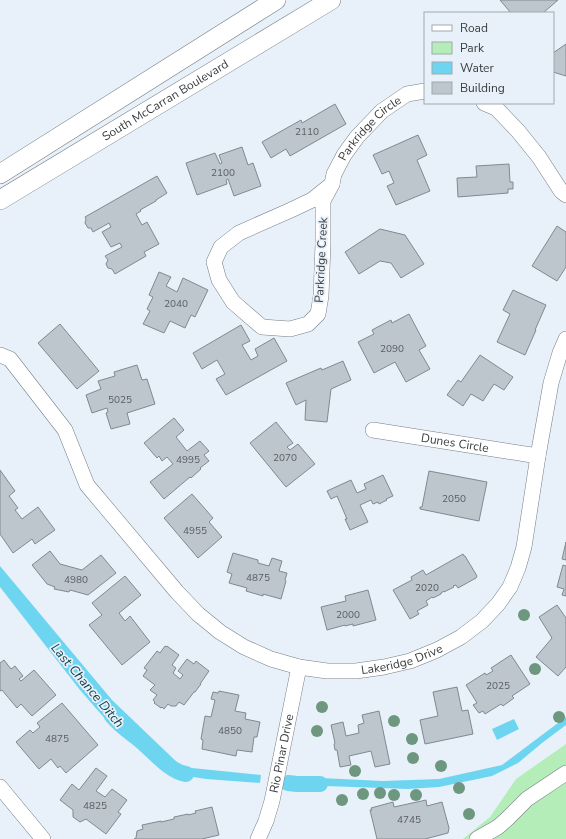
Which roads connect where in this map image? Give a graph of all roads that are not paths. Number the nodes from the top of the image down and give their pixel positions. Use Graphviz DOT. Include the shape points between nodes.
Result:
graph roads {
  1 [pos="276,0"];
  2 [pos="331,0"];
  3 [pos="424,91"];
  4 [pos="486,104"];
  5 [pos="0,174"];
  6 [pos="332,184"];
  7 [pos="566,195"];
  8 [pos="0,200"];
  9 [pos="566,339"];
  10 [pos="0,355"];
  11 [pos="373,430"];
  12 [pos="538,456"];
  13 [pos="299,667"];
  14 [pos="566,773"];
  15 [pos="0,787"];
  16 [pos="43,839"];
  17 [pos="258,839"];
  18 [pos="477,839"];
  1 -- 5 [label="main road, South McCarran Boulevard"];
  2 -- 8 [label="main road, South McCarran Boulevard"];
  3 -- 6 [label="street, Parkridge Circle" via="408,94 382,111 344,155"];
  4 -- 7 [label="street" via="496,108 518,131"];
  6 -- 6 [label="street, Parkridge Creek" via="323,201 321,296 318,314 308,324 290,329 262,327 233,302 219,280 214,262 221,247 239,233 312,200"];
  9 -- 12 [label="street, Lakeridge Drive" via="550,383"];
  10 -- 13 [label="street, Lakeridge Drive" via="10,359 65,430 87,485 198,614 244,647 271,659"];
  11 -- 12 [label="street, Dunes Circle"];
  12 -- 13 [label="street, Lakeridge Drive" via="524,547 518,568 510,587 482,621 461,637 437,650 384,668 334,671"];
  13 -- 17 [label="street, Rio Pinar Drive" via="272,801"];
  14 -- 18 [label="street" via="527,799 498,827"];
  15 -- 16 [label="street"];
}
